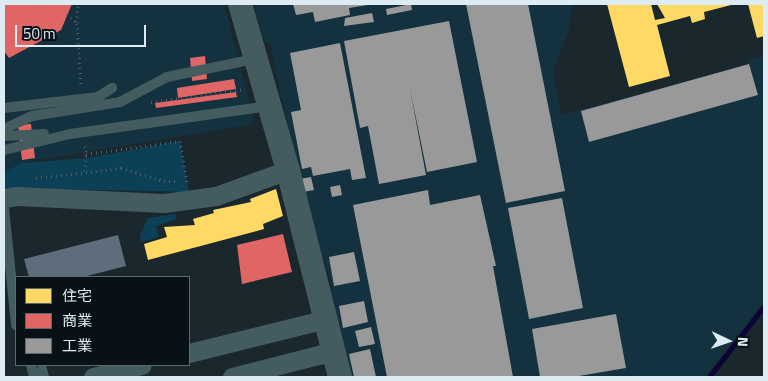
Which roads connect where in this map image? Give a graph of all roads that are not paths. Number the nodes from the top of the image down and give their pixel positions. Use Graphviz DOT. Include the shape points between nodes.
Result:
graph roads {
  1 [pos="240,4"];
  2 [pos="255,59"];
  3 [pos="112,88"];
  4 [pos="270,106"];
  5 [pos="4,108"];
  6 [pos="4,129"];
  7 [pos="70,134"];
  8 [pos="4,136"];
  9 [pos="4,150"];
  10 [pos="288,170"];
  11 [pos="4,198"];
  12 [pos="4,208"];
  13 [pos="15,315"];
  14 [pos="326,319"];
  15 [pos="334,351"];
  16 [pos="190,353"];
  17 [pos="138,366"];
  18 [pos="93,377"];
  19 [pos="232,377"];
  20 [pos="340,377"];
  1 -- 2 [label="street"];
  2 -- 4 [label="street"];
  2 -- 6 [label="lane" via="167,77 120,102 32,116"];
  3 -- 5 [label="lane" via="98,97"];
  4 -- 7 [label="lane"];
  4 -- 10 [label="street"];
  7 -- 8 [label="lane"];
  7 -- 9 [label="lane"];
  10 -- 11 [label="street" via="216,196 164,203"];
  10 -- 14 [label="street"];
  12 -- 13 [label="lane"];
  14 -- 15 [label="street"];
  14 -- 16 [label="street"];
  15 -- 19 [label="street"];
  15 -- 20 [label="street"];
  17 -- 18 [label="street"];
}
